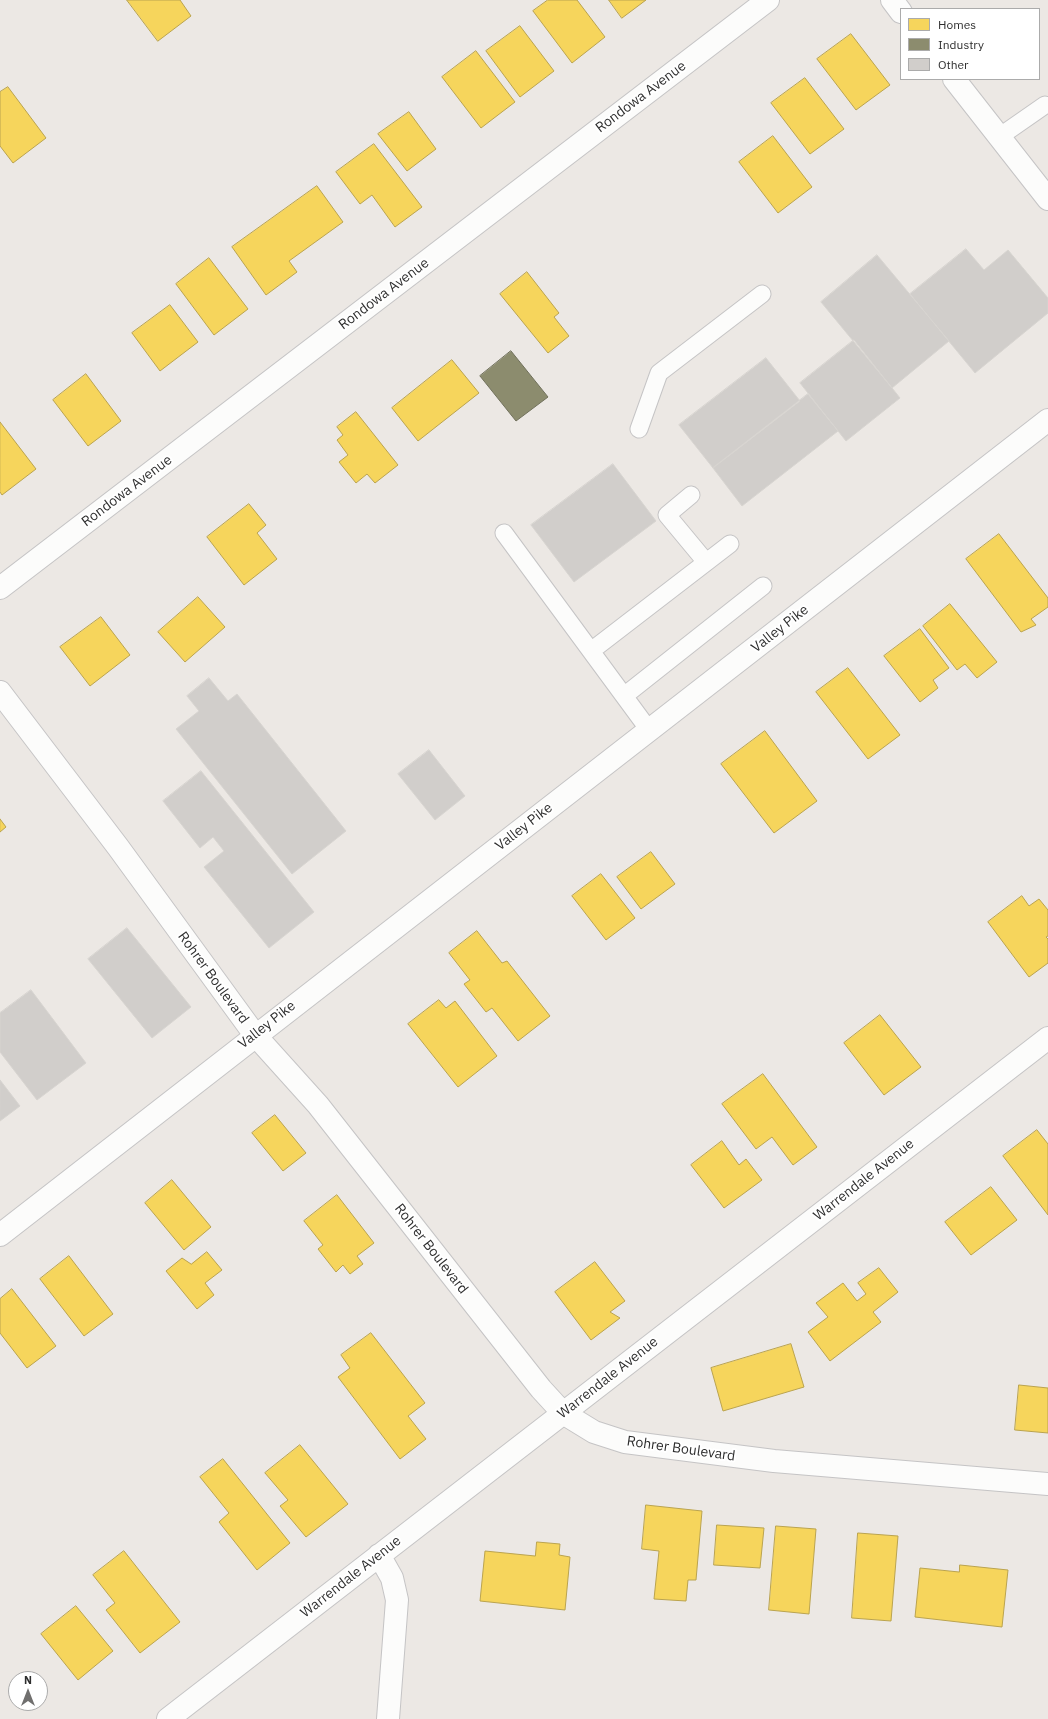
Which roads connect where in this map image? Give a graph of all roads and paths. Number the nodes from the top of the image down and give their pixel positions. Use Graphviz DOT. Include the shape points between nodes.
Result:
graph roads {
  1 [pos="768,0"];
  2 [pos="892,0"];
  3 [pos="900,11"];
  4 [pos="955,80"];
  5 [pos="1047,106"];
  6 [pos="999,137"];
  7 [pos="1048,199"];
  8 [pos="762,294"];
  9 [pos="1048,420"];
  10 [pos="639,429"];
  11 [pos="691,495"];
  12 [pos="504,533"];
  13 [pos="730,544"];
  14 [pos="706,562"];
  15 [pos="763,586"];
  16 [pos="0,588"];
  17 [pos="591,651"];
  18 [pos="0,692"];
  19 [pos="624,696"];
  20 [pos="649,730"];
  21 [pos="255,1035"];
  22 [pos="1048,1038"];
  23 [pos="0,1235"];
  24 [pos="563,1413"];
  25 [pos="1048,1484"];
  26 [pos="379,1555"];
  27 [pos="168,1719"];
  28 [pos="388,1719"];
  1 -- 16 [label="street, Rondowa Avenue"];
  2 -- 3 [label="street"];
  4 -- 6 [label="street"];
  5 -- 6 [label="lane"];
  6 -- 7 [label="street"];
  8 -- 10 [label="lane" via="659,373"];
  9 -- 20 [label="street, Valley Pike"];
  11 -- 14 [label="lane" via="667,515"];
  12 -- 17 [label="lane"];
  13 -- 14 [label="lane"];
  14 -- 17 [label="lane"];
  15 -- 19 [label="lane"];
  17 -- 19 [label="lane"];
  18 -- 21 [label="street, Rohrer Boulevard" via="118,847"];
  19 -- 20 [label="lane"];
  20 -- 21 [label="street, Valley Pike"];
  21 -- 23 [label="street, Valley Pike"];
  21 -- 24 [label="street, Rohrer Boulevard" via="318,1105"];
  22 -- 24 [label="street, Warrendale Avenue"];
  24 -- 25 [label="street, Rohrer Boulevard" via="594,1432 625,1442 774,1461"];
  24 -- 26 [label="street, Warrendale Avenue"];
  26 -- 27 [label="street, Warrendale Avenue"];
  26 -- 28 [label="street" via="392,1578 397,1600"];
}
